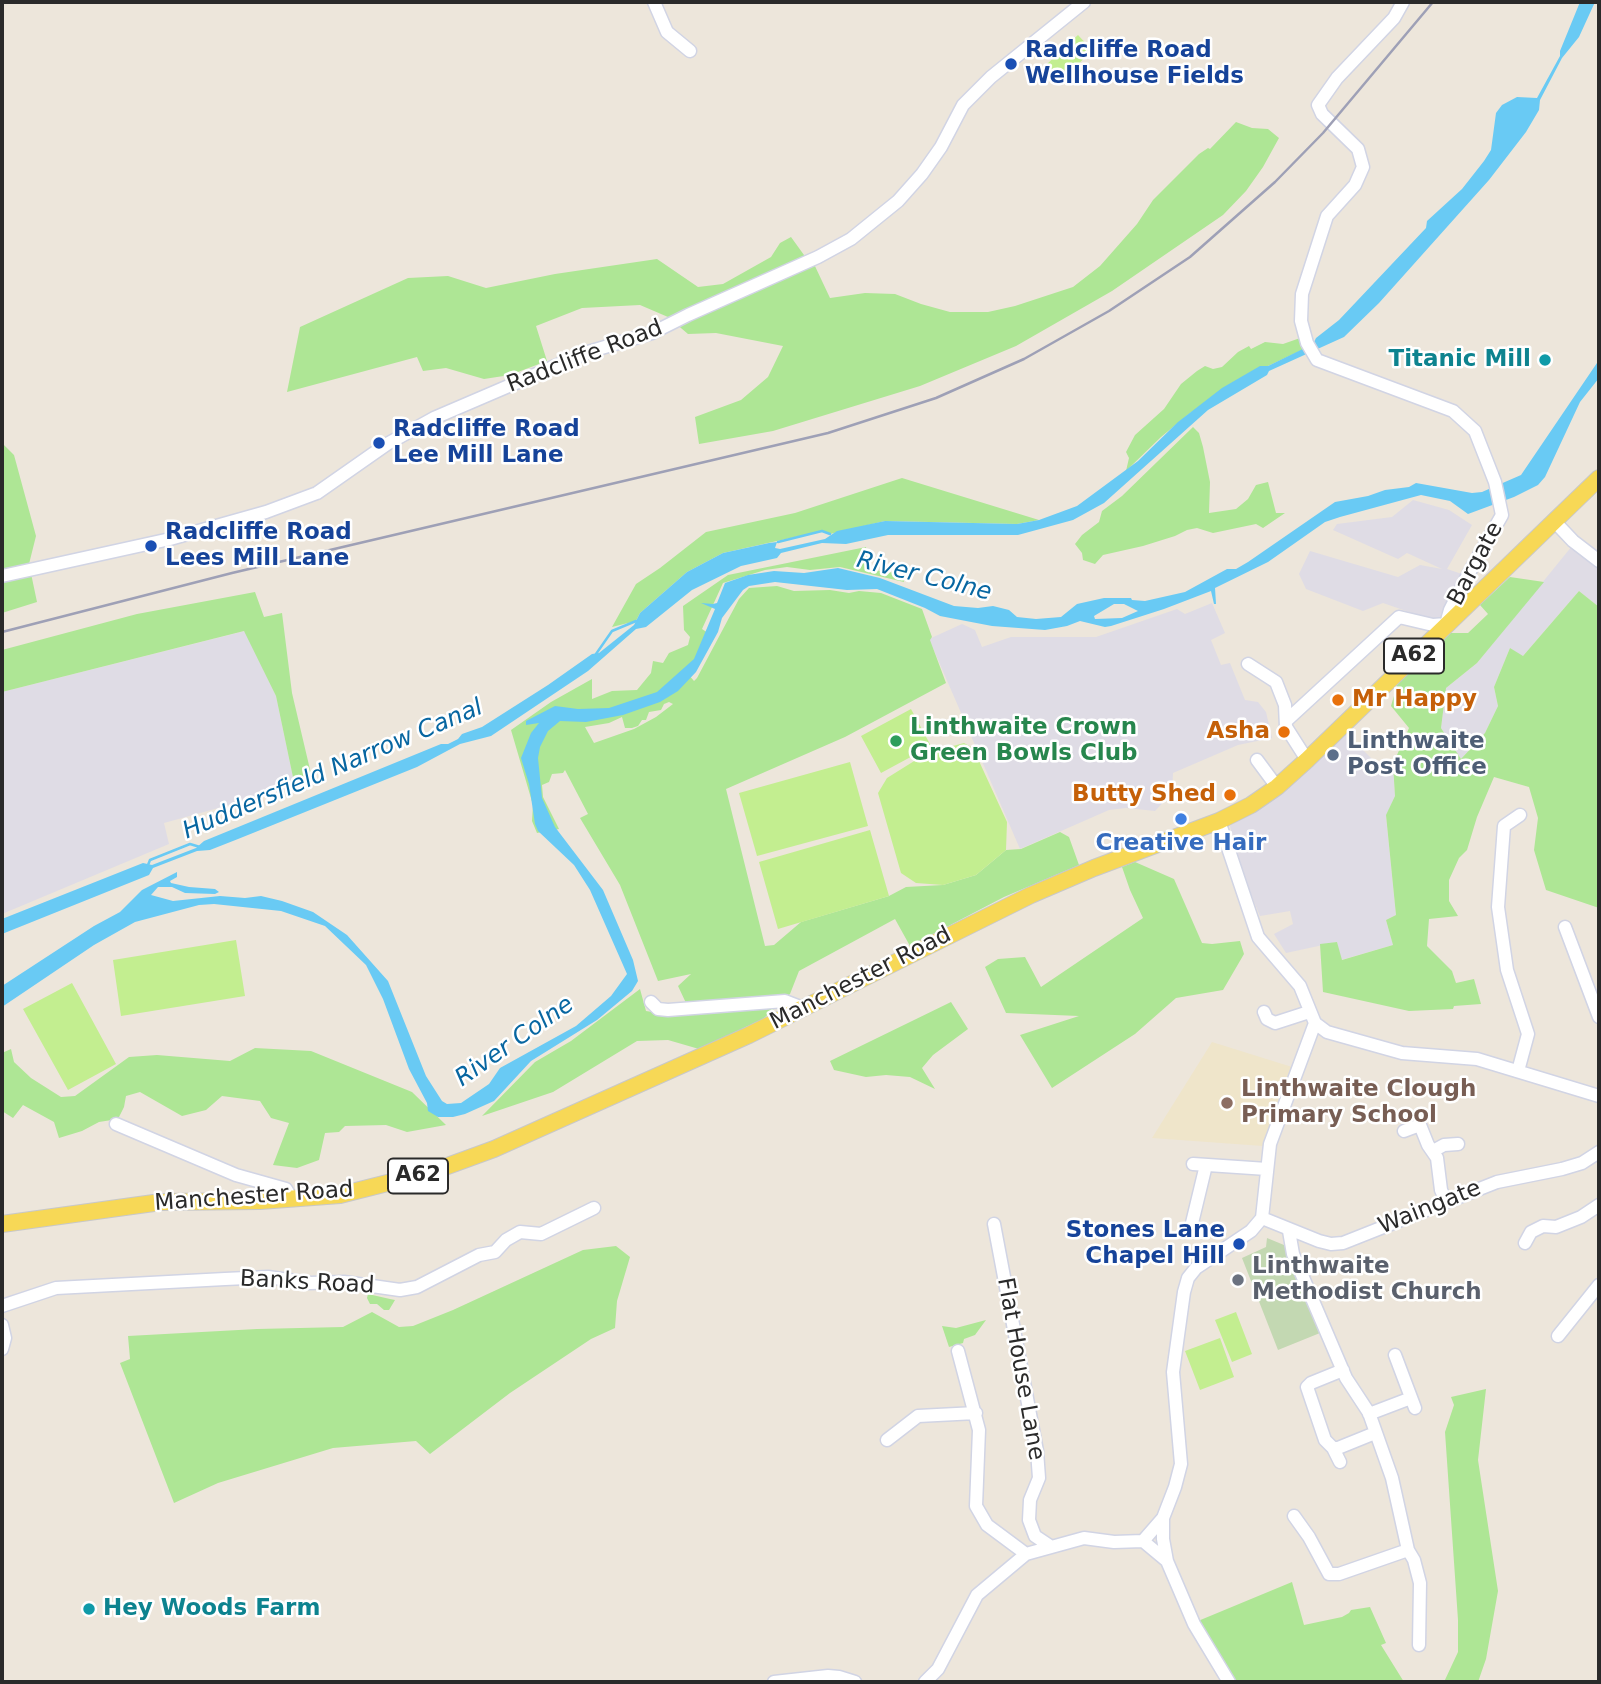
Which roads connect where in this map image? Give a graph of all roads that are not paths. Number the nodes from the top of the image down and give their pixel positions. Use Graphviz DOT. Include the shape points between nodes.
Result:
graph roads {
  1 [pos="654,2"];
  2 [pos="1084,2"];
  3 [pos="1403,2"];
  4 [pos="690,51"];
  5 [pos="1599,478"];
  6 [pos="1555,522"];
  7 [pos="1599,561"];
  8 [pos="2,576"];
  9 [pos="1446,624"];
  10 [pos="1248,664"];
  11 [pos="1286,721"];
  12 [pos="1257,760"];
  13 [pos="1307,760"];
  14 [pos="1277,787"];
  15 [pos="1520,815"];
  16 [pos="1219,821"];
  17 [pos="1565,927"];
  18 [pos="651,1002"];
  19 [pos="803,1008"];
  20 [pos="1264,1012"];
  21 [pos="1599,1017"];
  22 [pos="1312,1018"];
  23 [pos="1518,1071"];
  24 [pos="1599,1096"];
  25 [pos="116,1124"];
  26 [pos="1404,1131"];
  27 [pos="1458,1144"];
  28 [pos="1433,1151"];
  29 [pos="1599,1152"];
  30 [pos="1267,1170"];
  31 [pos="292,1199"];
  32 [pos="1446,1201"];
  33 [pos="1599,1205"];
  34 [pos="594,1208"];
  35 [pos="1262,1218"];
  36 [pos="1192,1223"];
  37 [pos="2,1224"];
  38 [pos="994,1224"];
  39 [pos="1289,1231"];
  40 [pos="1525,1242"];
  41 [pos="1599,1285"];
  42 [pos="2,1306"];
  43 [pos="2,1325"];
  44 [pos="1558,1336"];
  45 [pos="2,1349"];
  46 [pos="958,1351"];
  47 [pos="1395,1355"];
  48 [pos="1343,1370"];
  49 [pos="976,1413"];
  50 [pos="1369,1414"];
  51 [pos="1375,1433"];
  52 [pos="887,1440"];
  53 [pos="1334,1448"];
  54 [pos="1340,1462"];
  55 [pos="1294,1516"];
  56 [pos="1163,1518"];
  57 [pos="1143,1541"];
  58 [pos="1050,1546"];
  59 [pos="1408,1550"];
  60 [pos="1026,1554"];
  61 [pos="1167,1561"];
  62 [pos="1419,1644"];
  63 [pos="774,1682"];
  64 [pos="855,1682"];
  65 [pos="925,1682"];
  66 [pos="1229,1682"];
  1 -- 4 [label="street" via="667,32"];
  2 -- 8 [label="street, Radcliffe Road" via="963,105 941,146 898,201 851,239 818,257 652,333 588,352 434,418 317,492 266,512 170,539"];
  3 -- 9 [label="street, Bargate" via="1394,19 1318,105 1358,149 1363,167 1355,185 1327,216 1302,294 1301,321 1317,360 1453,411 1475,431 1502,515"];
  5 -- 6 [label="main road, Manchester Road / A62"];
  6 -- 7 [label="street"];
  6 -- 9 [label="main road, Manchester Road / A62"];
  9 -- 11 [label="street" via="1399,617"];
  9 -- 13 [label="main road, Manchester Road / A62"];
  10 -- 11 [label="street" via="1276,682"];
  11 -- 13 [label="street"];
  12 -- 14 [label="street"];
  13 -- 14 [label="main road, Manchester Road / A62"];
  14 -- 16 [label="main road, Manchester Road / A62"];
  15 -- 23 [label="street" via="1504,826 1498,907 1507,970 1528,1034"];
  16 -- 19 [label="main road, Manchester Road / A62" via="1031,895"];
  16 -- 22 [label="street" via="1258,937 1300,986"];
  17 -- 21 [label="street"];
  18 -- 19 [label="street" via="668,1010 785,1001"];
  19 -- 31 [label="main road, Manchester Road / A62" via="494,1149 431,1172 340,1195"];
  20 -- 22 [label="street" via="1275,1023"];
  22 -- 23 [label="street" via="1326,1032 1402,1053 1476,1059"];
  22 -- 30 [label="street" via="1270,1144"];
  23 -- 24 [label="street"];
  25 -- 31 [label="street" via="236,1175 286,1189"];
  26 -- 28 [label="street" via="1424,1123"];
  27 -- 28 [label="street"];
  28 -- 32 [label="street"];
  29 -- 32 [label="street, Waingate" via="1581,1163 1496,1182"];
  30 -- 35 [label="street"];
  30 -- 36 [label="street" via="1199,1164"];
  31 -- 37 [label="main road, Manchester Road / A62" via="161,1202"];
  32 -- 39 [label="street, Waingate" via="1343,1243 1331,1244"];
  33 -- 40 [label="street" via="1556,1227 1543,1226 1531,1232"];
  34 -- 42 [label="street, Banks Road" via="541,1234 520,1232 495,1252 479,1255 408,1289 268,1277 56,1288"];
  35 -- 39 [label="street, Waingate"];
  35 -- 56 [label="street" via="1251,1231 1196,1268 1186,1284 1173,1372 1181,1464"];
  38 -- 58 [label="street, Flat House Lane" via="1037,1451 1039,1478 1030,1500 1029,1520 1035,1536"];
  39 -- 48 [label="street" via="1293,1254"];
  41 -- 44 [label="street"];
  43 -- 45 [label="street"];
  46 -- 49 [label="street"];
  47 -- 50 [label="street" via="1413,1403"];
  48 -- 50 [label="street"];
  48 -- 53 [label="street" via="1307,1388 1325,1440"];
  49 -- 52 [label="street" via="918,1416"];
  49 -- 60 [label="street" via="976,1506 987,1525"];
  50 -- 51 [label="street"];
  51 -- 53 [label="street"];
  51 -- 59 [label="street" via="1392,1478"];
  53 -- 54 [label="street"];
  55 -- 59 [label="street" via="1329,1574"];
  56 -- 57 [label="street"];
  56 -- 61 [label="street"];
  57 -- 58 [label="street" via="1084,1538"];
  57 -- 61 [label="street"];
  58 -- 60 [label="street"];
  59 -- 62 [label="street" via="1420,1583"];
  60 -- 65 [label="street" via="977,1595 938,1670"];
  61 -- 66 [label="street" via="1194,1624"];
  63 -- 64 [label="street" via="828,1676"];
}
